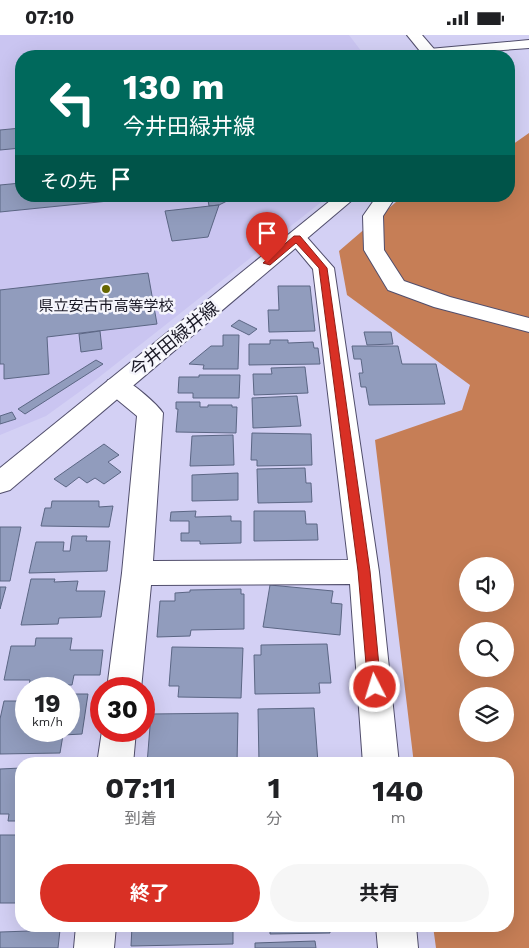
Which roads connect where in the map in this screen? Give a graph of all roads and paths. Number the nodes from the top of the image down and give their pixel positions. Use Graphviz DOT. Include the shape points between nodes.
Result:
graph roads {
  1 [pos="414,35"];
  2 [pos="529,44"];
  3 [pos="426,50"];
  4 [pos="475,50"];
  5 [pos="341,202"];
  6 [pos="383,202"];
  7 [pos="297,238"];
  8 [pos="529,325"];
  9 [pos="117,385"];
  10 [pos="11,465"];
  11 [pos="0,483"];
  12 [pos="364,571"];
  13 [pos="137,573"];
  14 [pos="125,677"];
  15 [pos="118,742"];
  16 [pos="116,757"];
  17 [pos="381,757"];
  18 [pos="95,932"];
  19 [pos="397,932"];
  20 [pos="94,948"];
  21 [pos="398,948"];
  1 -- 3 [label="street"];
  2 -- 4 [label="street"];
  5 -- 7 [label="street, 今井田緑井線"];
  6 -- 8 [label="street" via="373,216 374,250 396,285 442,303"];
  7 -- 9 [label="street, 今井田緑井線"];
  7 -- 12 [label="street" via="323,268"];
  9 -- 10 [label="street, 今井田緑井線"];
  9 -- 13 [label="street" via="150,413"];
  10 -- 11 [label="street, 今井田緑井線"];
  12 -- 13 [label="street"];
  12 -- 17 [label="street"];
  13 -- 14 [label="street"];
  15 -- 16 [label="street"];
  18 -- 20 [label="street"];
  19 -- 21 [label="street"];
}
